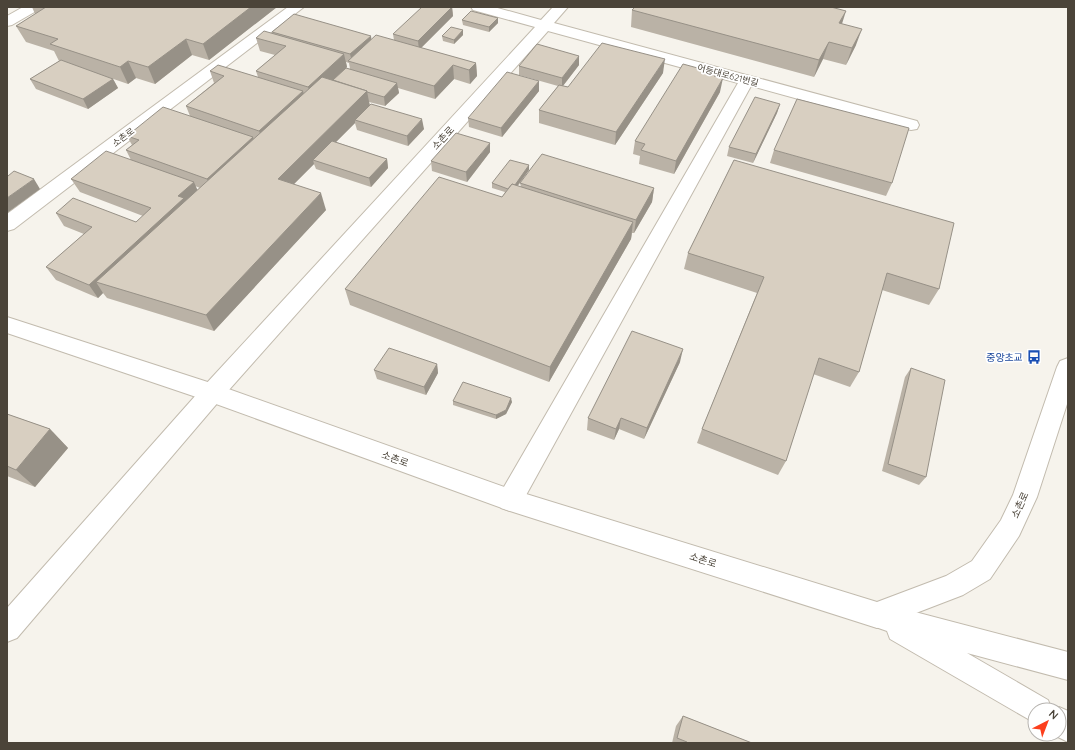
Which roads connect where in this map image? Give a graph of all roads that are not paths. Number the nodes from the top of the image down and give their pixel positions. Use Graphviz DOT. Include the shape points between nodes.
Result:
graph roads {
  1 [pos="33,7"];
  2 [pos="297,7"];
  3 [pos="478,7"];
  4 [pos="562,7"];
  5 [pos="7,22"];
  6 [pos="545,26"];
  7 [pos="747,80"];
  8 [pos="911,125"];
  9 [pos="7,224"];
  10 [pos="7,325"];
  11 [pos="1068,367"];
  12 [pos="212,393"];
  13 [pos="510,500"];
  14 [pos="877,615"];
  15 [pos="7,628"];
  16 [pos="1068,666"];
  17 [pos="1027,704"];
  1 -- 5 [label="street"];
  2 -- 9 [label="street, 소촌로"];
  3 -- 6 [label="street, 어등대로621번길"];
  4 -- 6 [label="street"];
  6 -- 7 [label="street, 어등대로621번길"];
  6 -- 12 [label="street, 소촌로"];
  7 -- 8 [label="street, 어등대로621번길"];
  7 -- 13 [label="street"];
  10 -- 12 [label="street, 소촌로"];
  11 -- 14 [label="street, 소촌로" via="1025,496 1010,528 981,570 954,586"];
  12 -- 13 [label="street, 소촌로"];
  12 -- 15 [label="street"];
  13 -- 14 [label="street, 소촌로"];
  14 -- 16 [label="street"];
  14 -- 17 [label="street"];
}
